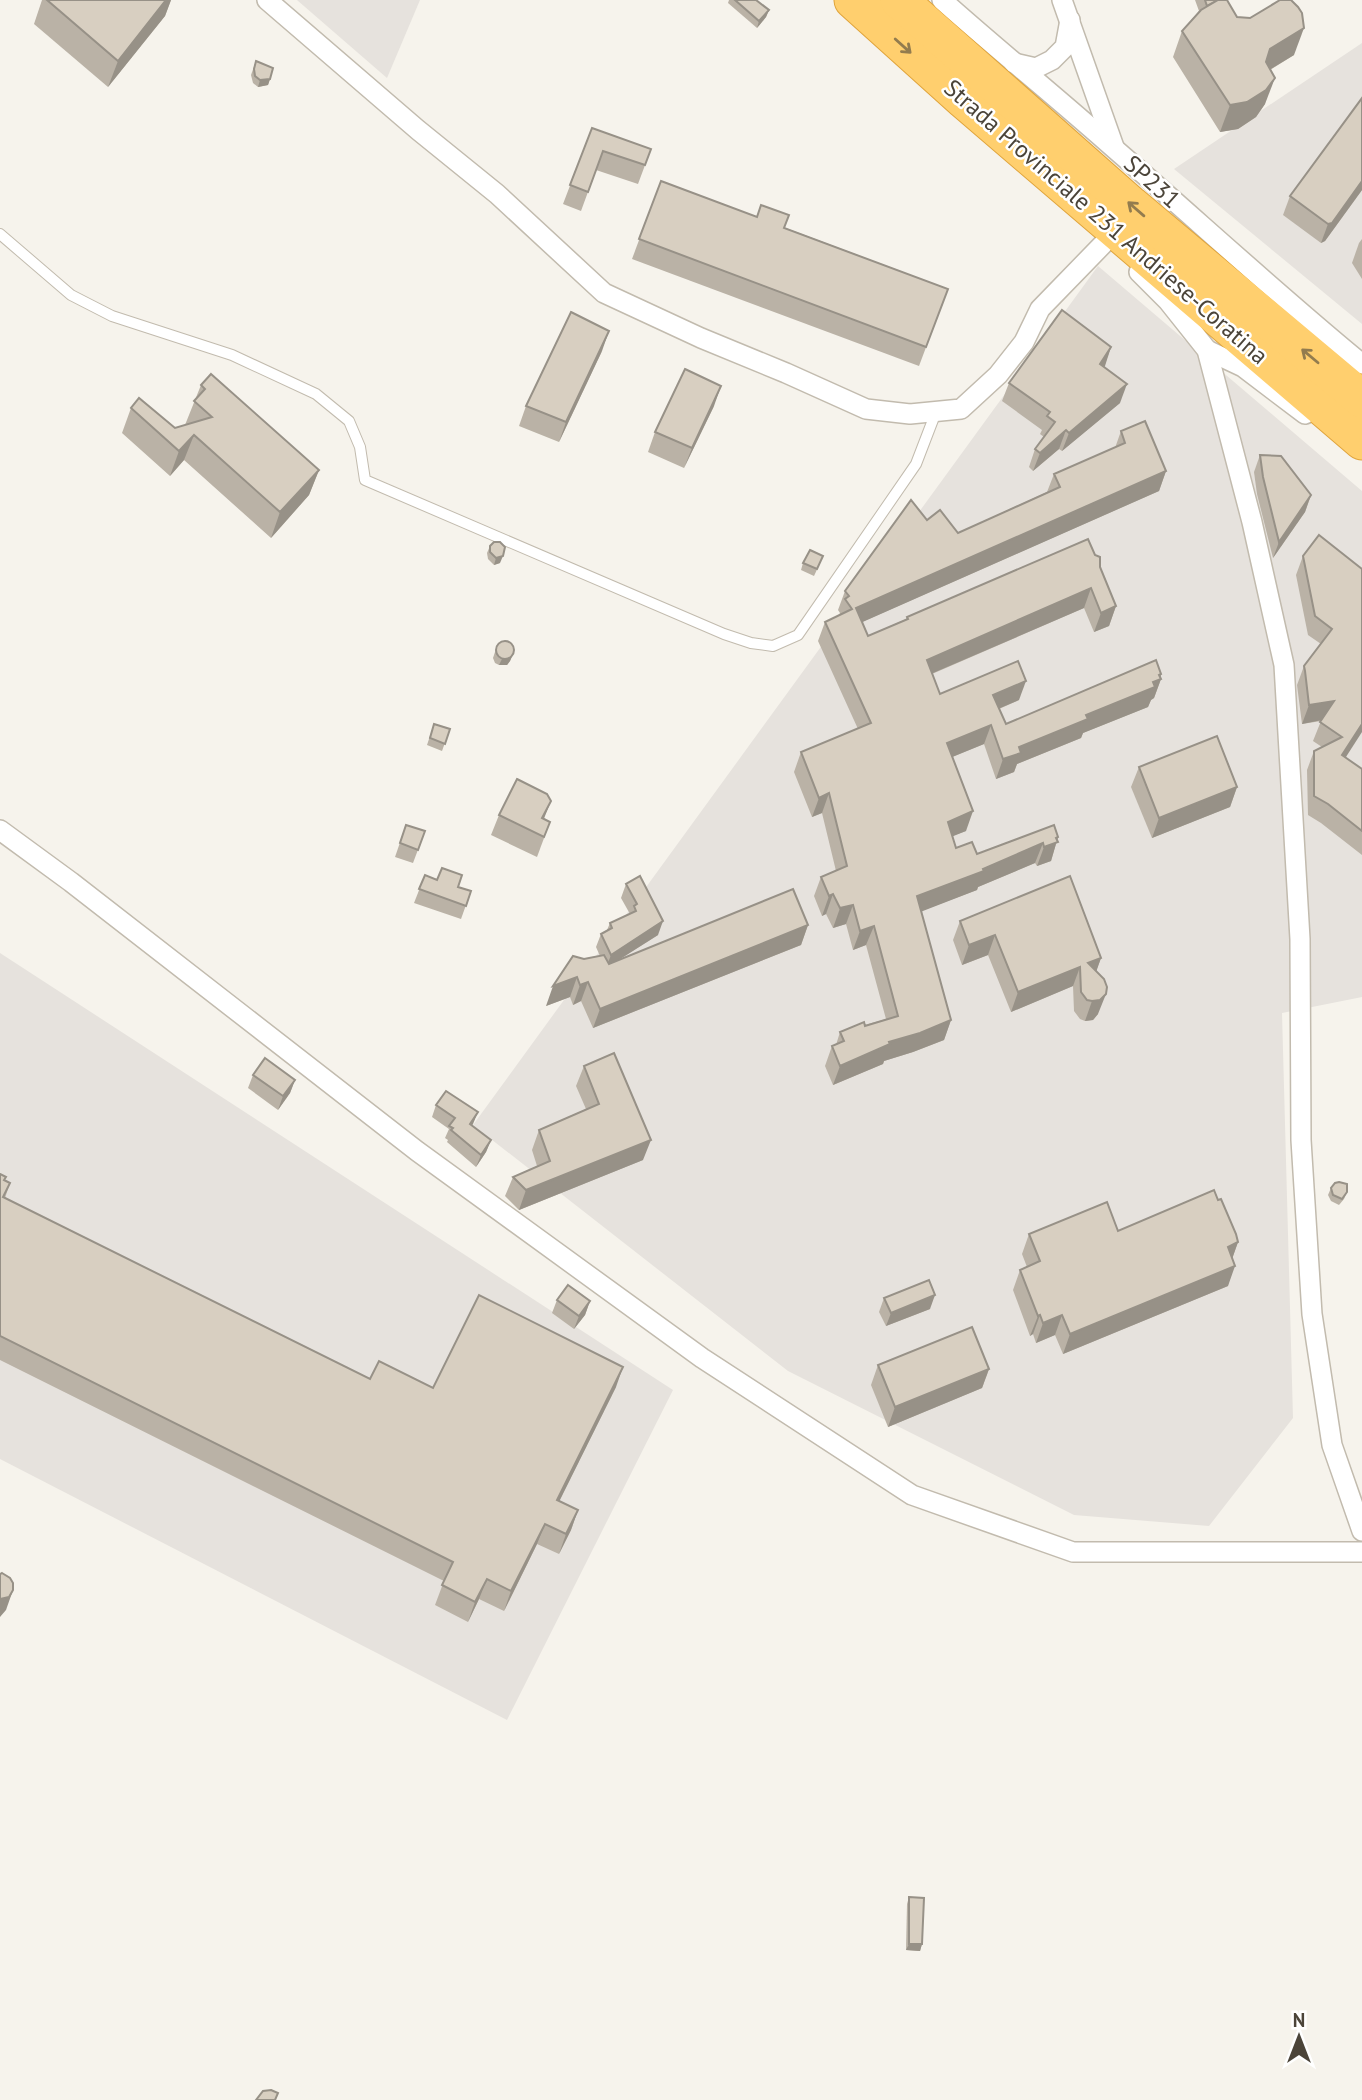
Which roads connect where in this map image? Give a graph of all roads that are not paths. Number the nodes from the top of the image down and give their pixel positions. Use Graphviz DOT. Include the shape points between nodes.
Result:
graph roads {
  1 [pos="267,0"];
  2 [pos="853,0"];
  3 [pos="899,0"];
  4 [pos="942,0"];
  5 [pos="1062,0"];
  6 [pos="1070,19"];
  7 [pos="1012,63"];
  8 [pos="1013,142"];
  9 [pos="1115,148"];
  10 [pos="0,234"];
  11 [pos="1108,239"];
  12 [pos="1206,350"];
  13 [pos="1362,364"];
  14 [pos="1362,399"];
  15 [pos="936,411"];
  16 [pos="1362,441"];
  17 [pos="1362,462"];
  18 [pos="0,830"];
  19 [pos="1362,1531"];
  20 [pos="1362,1552"];
  1 -- 15 [label="street" via="497,194 604,293 866,410"];
  2 -- 8 [label="highway, Strada Provinciale 231 Andriese-Coratina, one-way"];
  14 -- 3 [label="highway, Strada Provinciale 231 Andriese-Coratina / SP231, one-way" via="1130,205"];
  4 -- 7 [label="street, SP231"];
  5 -- 6 [label="street"];
  6 -- 7 [label="street" via="1065,47 1052,60 1036,68"];
  6 -- 9 [label="street"];
  7 -- 9 [label="street, SP231"];
  8 -- 11 [label="street"];
  8 -- 16 [label="highway, Strada Provinciale 231 Andriese-Coratina"];
  9 -- 13 [label="street, SP231"];
  10 -- 15 [label="lane" via="71,295 102,311 232,355 316,394 349,421 360,447 365,480 751,643 773,646 798,635 916,464"];
  11 -- 12 [label="street" via="1168,301"];
  11 -- 15 [label="street" via="1040,309 1024,342 998,375 961,410"];
  12 -- 17 [label="street" via="1243,367"];
  12 -- 19 [label="street" via="1284,665 1300,939 1301,1140 1312,1314 1332,1445"];
  18 -- 20 [label="street" via="439,1167 702,1358 912,1495 1073,1552"];
}
